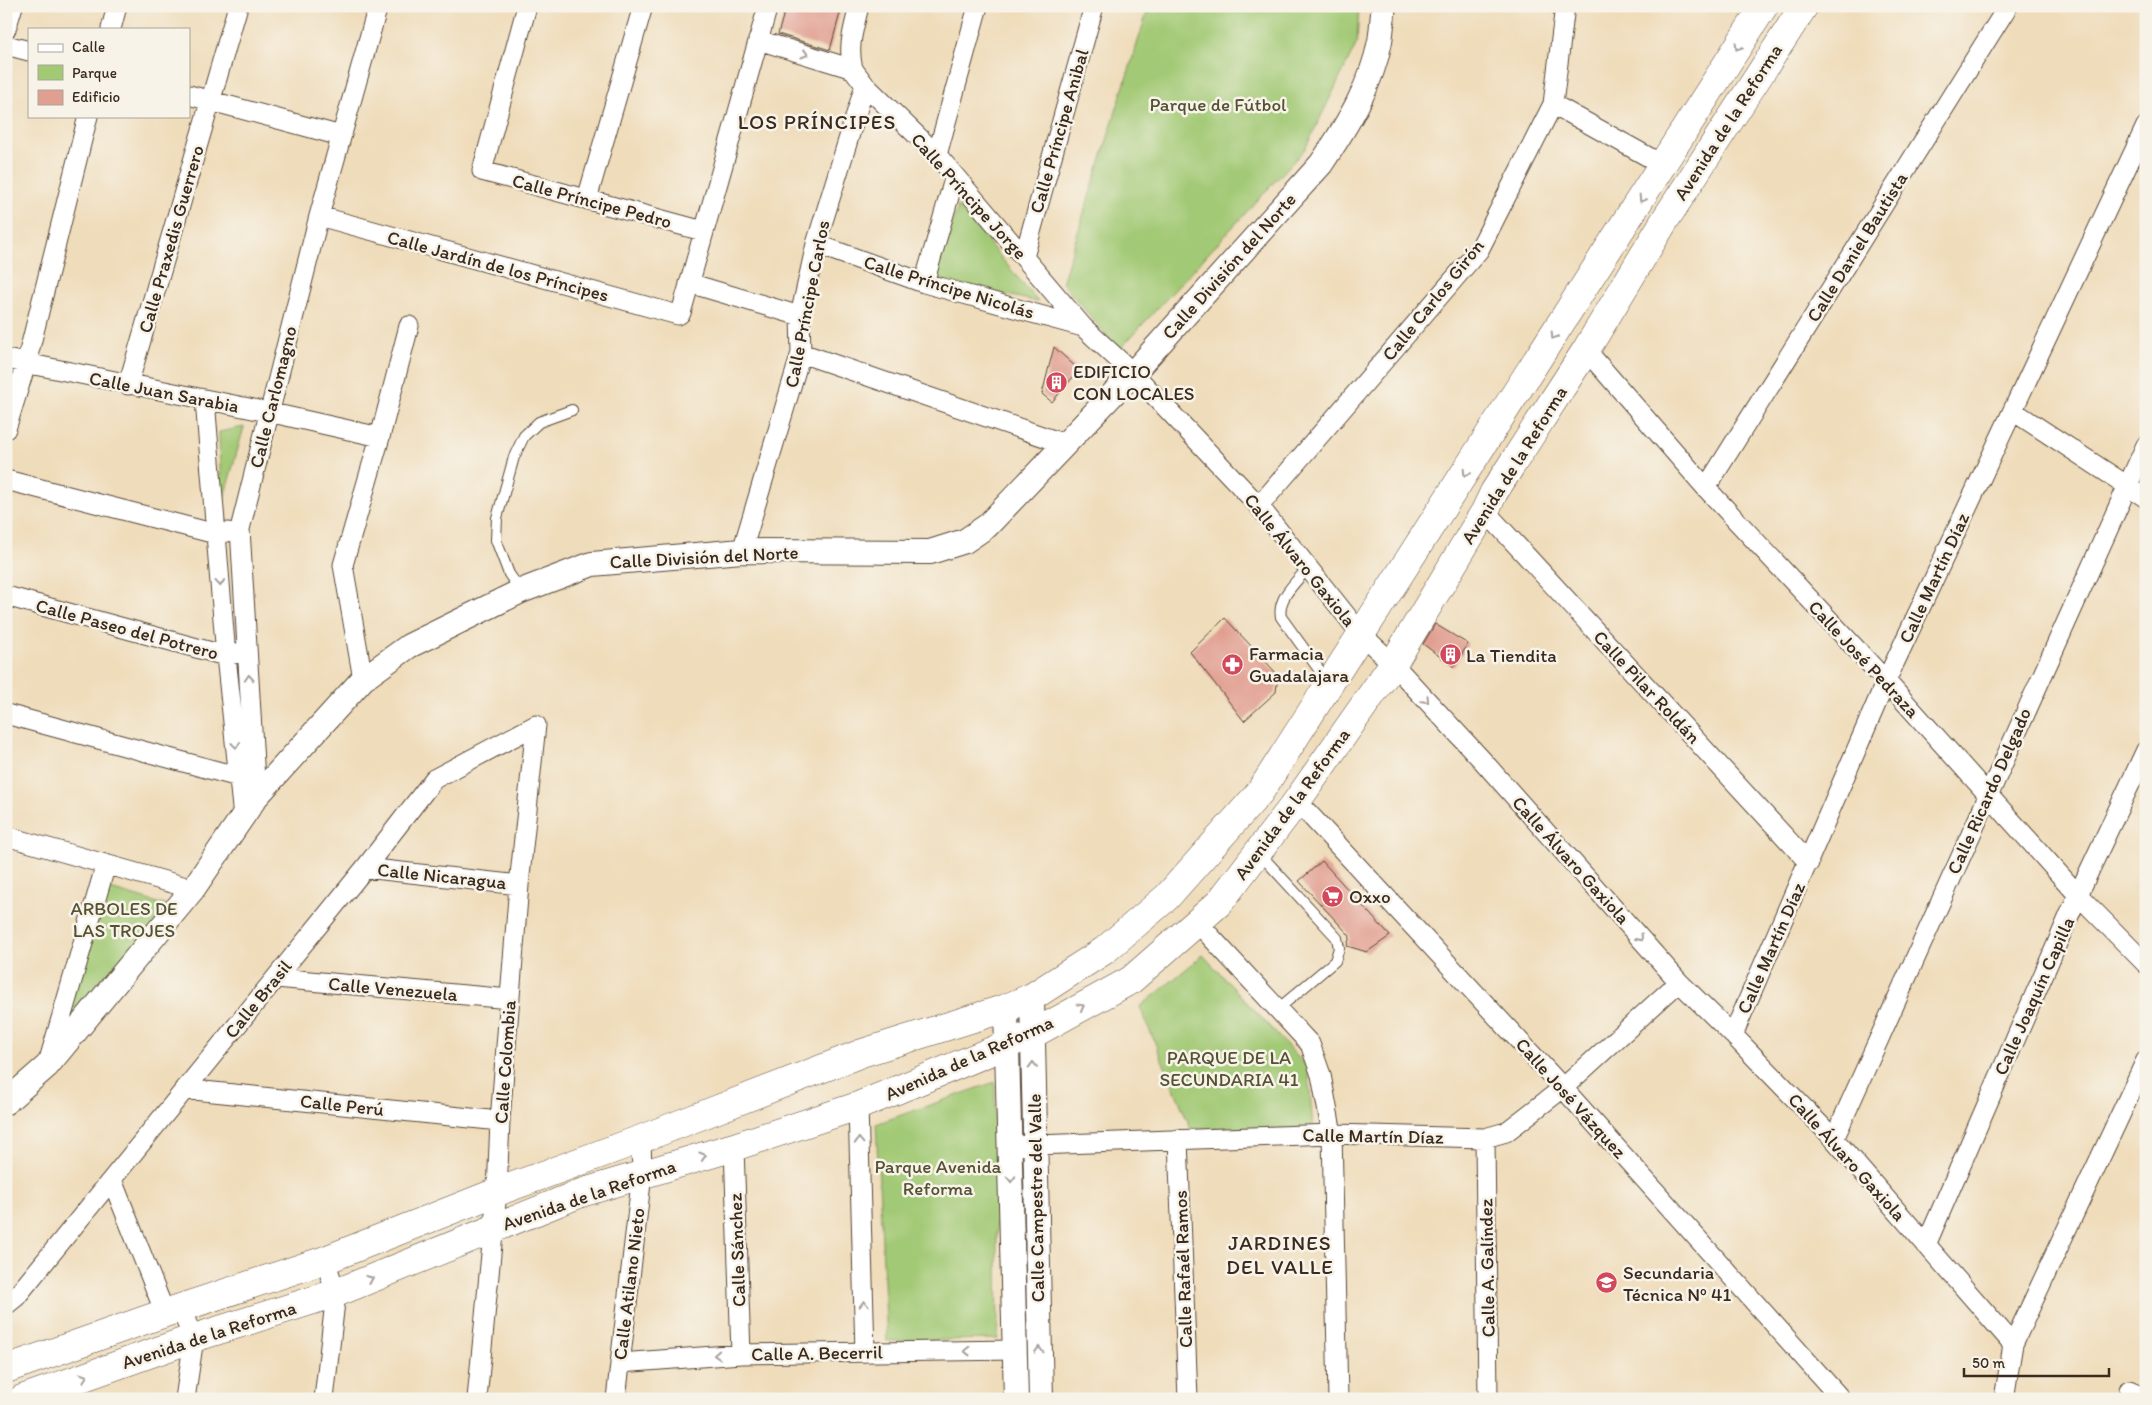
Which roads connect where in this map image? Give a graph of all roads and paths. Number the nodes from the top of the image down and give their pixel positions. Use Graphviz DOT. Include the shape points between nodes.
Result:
graph roads {
  1 [pos="13,6"];
  2 [pos="117,6"];
  3 [pos="238,6"];
  4 [pos="378,6"];
  5 [pos="527,6"];
  6 [pos="643,6"];
  7 [pos="768,6"];
  8 [pos="859,6"];
  9 [pos="978,6"];
  10 [pos="1094,6"];
  11 [pos="1384,6"];
  12 [pos="1764,6"];
  13 [pos="1804,6"];
  14 [pos="2008,6"];
  15 [pos="1567,10"];
  16 [pos="6,28"];
  17 [pos="111,28"];
  18 [pos="758,40"];
  19 [pos="6,45"];
  20 [pos="28,51"];
  21 [pos="853,68"];
  22 [pos="865,85"];
  23 [pos="190,95"];
  24 [pos="210,102"];
  25 [pos="1553,104"];
  26 [pos="88,118"];
  27 [pos="2146,126"];
  28 [pos="341,136"];
  29 [pos="937,155"];
  30 [pos="1663,165"];
  31 [pos="955,176"];
  32 [pos="588,199"];
  33 [pos="318,216"];
  34 [pos="703,231"];
  35 [pos="816,244"];
  36 [pos="1024,256"];
  37 [pos="689,283"];
  38 [pos="924,283"];
  39 [pos="800,316"];
  40 [pos="409,326"];
  41 [pos="1083,327"];
  42 [pos="1586,350"];
  43 [pos="801,353"];
  44 [pos="6,360"];
  45 [pos="26,364"];
  46 [pos="1133,373"];
  47 [pos="128,385"];
  48 [pos="205,400"];
  49 [pos="572,410"];
  50 [pos="2013,411"];
  51 [pos="268,412"];
  52 [pos="6,429"];
  53 [pos="380,437"];
  54 [pos="1065,444"];
  55 [pos="2146,445"];
  56 [pos="6,480"];
  57 [pos="2126,485"];
  58 [pos="1706,488"];
  59 [pos="2146,498"];
  60 [pos="1259,506"];
  61 [pos="1485,511"];
  62 [pos="240,529"];
  63 [pos="216,534"];
  64 [pos="742,552"];
  65 [pos="1308,568"];
  66 [pos="521,592"];
  67 [pos="6,596"];
  68 [pos="1361,634"];
  69 [pos="247,649"];
  70 [pos="226,656"];
  71 [pos="1393,664"];
  72 [pos="363,679"];
  73 [pos="1886,681"];
  74 [pos="1329,683"];
  75 [pos="6,714"];
  76 [pos="536,725"];
  77 [pos="2146,750"];
  78 [pos="239,778"];
  79 [pos="1988,795"];
  80 [pos="256,796"];
  81 [pos="1297,801"];
  82 [pos="243,817"];
  83 [pos="6,836"];
  84 [pos="1258,852"];
  85 [pos="1809,863"];
  86 [pos="106,864"];
  87 [pos="365,868"];
  88 [pos="519,885"];
  89 [pos="193,889"];
  90 [pos="2078,895"];
  91 [pos="1197,922"];
  92 [pos="2146,964"];
  93 [pos="276,978"];
  94 [pos="1679,982"];
  95 [pos="1032,997"];
  96 [pos="510,1000"];
  97 [pos="1006,1008"];
  98 [pos="1278,1009"];
  99 [pos="1033,1034"];
  100 [pos="1733,1035"];
  101 [pos="1007,1045"];
  102 [pos="2146,1060"];
  103 [pos="47,1066"];
  104 [pos="1563,1088"];
  105 [pos="184,1089"];
  106 [pos="6,1102"];
  107 [pos="858,1106"];
  108 [pos="500,1121"];
  109 [pos="1332,1134"];
  110 [pos="1485,1138"];
  111 [pos="641,1139"];
  112 [pos="1178,1139"];
  113 [pos="1834,1139"];
  114 [pos="1010,1146"];
  115 [pos="1035,1146"];
  116 [pos="734,1147"];
  117 [pos="642,1174"];
  118 [pos="112,1180"];
  119 [pos="497,1192"];
  120 [pos="493,1228"];
  121 [pos="1926,1245"];
  122 [pos="325,1260"];
  123 [pos="336,1293"];
  124 [pos="6,1305"];
  125 [pos="173,1311"];
  126 [pos="194,1338"];
  127 [pos="2013,1344"];
  128 [pos="1015,1350"];
  129 [pos="865,1352"];
  130 [pos="741,1354"];
  131 [pos="620,1363"];
  132 [pos="6,1369"];
  133 [pos="2128,1390"];
  134 [pos="2146,1397"];
  135 [pos="22,1399"];
  136 [pos="185,1399"];
  137 [pos="324,1399"];
  138 [pos="477,1399"];
  139 [pos="616,1399"];
  140 [pos="1016,1399"];
  141 [pos="1041,1399"];
  142 [pos="1188,1399"];
  143 [pos="1338,1399"];
  144 [pos="1488,1399"];
  145 [pos="1841,1399"];
  146 [pos="2004,1399"];
  1 -- 16 [label="street"];
  2 -- 17 [label="street"];
  3 -- 24 [label="street, Calle Praxedis Guerrero"];
  4 -- 28 [label="street, Calle Carlomagno"];
  5 -- 32 [label="street, Calle Príncipe Pedro" via="482,171"];
  6 -- 32 [label="street"];
  7 -- 18 [label="street"];
  8 -- 21 [label="street" via="850,44"];
  9 -- 29 [label="street"];
  10 -- 36 [label="street, Calle Príncipe Anibal"];
  11 -- 46 [label="street, Calle División del Norte" via="1380,41 1370,73 1341,134 1321,164"];
  12 -- 30 [label="main road, Avenida de la Reforma, one-way"];
  13 -- 42 [label="main road, Avenida de la Reforma" via="1665,220"];
  14 -- 58 [label="street, Calle Daniel Bautista"];
  15 -- 25 [label="street, Calle Carlos Girón"];
  18 -- 21 [label="street, one-way"];
  18 -- 34 [label="street"];
  19 -- 20 [label="street"];
  21 -- 22 [label="street, Calle Príncipe Jorge"];
  22 -- 29 [label="street, Calle Príncipe Jorge"];
  22 -- 35 [label="street, Calle Príncipe Carlos"];
  23 -- 24 [label="street"];
  24 -- 28 [label="street"];
  24 -- 47 [label="street, Calle Praxedis Guerrero"];
  25 -- 30 [label="street"];
  25 -- 60 [label="street, Calle Carlos Girón" via="1479,250"];
  26 -- 45 [label="street"];
  27 -- 50 [label="street, Calle Martín Díaz"];
  28 -- 33 [label="street, Calle Carlomagno"];
  29 -- 31 [label="street, Calle Príncipe Jorge"];
  30 -- 68 [label="main road, Avenida de la Reforma, one-way"];
  31 -- 36 [label="street, Calle Príncipe Jorge"];
  31 -- 38 [label="street"];
  32 -- 34 [label="street, Calle Príncipe Pedro"];
  33 -- 37 [label="street, Calle Jardín de los Príncipes" via="678,315"];
  33 -- 51 [label="street, Calle Carlomagno"];
  34 -- 37 [label="street"];
  35 -- 38 [label="street, Calle Príncipe Nicolás"];
  35 -- 39 [label="street, Calle Príncipe Carlos"];
  36 -- 41 [label="street, Calle Príncipe Jorge"];
  37 -- 39 [label="street"];
  38 -- 41 [label="street, Calle Príncipe Nicolás"];
  39 -- 43 [label="street, Calle Príncipe Carlos"];
  40 -- 53 [label="street"];
  41 -- 46 [label="street, Calle Príncipe Jorge"];
  42 -- 58 [label="street, Calle José Pedraza"];
  42 -- 61 [label="main road, Avenida de la Reforma"];
  43 -- 54 [label="street"];
  43 -- 64 [label="street, Calle Príncipe Carlos"];
  44 -- 45 [label="street, Calle Juan Sarabia"];
  45 -- 47 [label="street, Calle Juan Sarabia"];
  45 -- 52 [label="street"];
  46 -- 54 [label="street, Calle División del Norte"];
  46 -- 60 [label="street, Calle Álvaro Gaxiola"];
  47 -- 48 [label="street, Calle Juan Sarabia"];
  48 -- 51 [label="street, Calle Juan Sarabia"];
  48 -- 63 [label="street"];
  49 -- 66 [label="lane" via="540,422 524,436 514,457 497,518 496,540 509,574"];
  50 -- 57 [label="street"];
  50 -- 73 [label="street, Calle Martín Díaz"];
  51 -- 53 [label="street, Calle Juan Sarabia"];
  51 -- 62 [label="street, Calle Carlomagno"];
  53 -- 72 [label="street" via="343,566"];
  54 -- 64 [label="street, Calle División del Norte" via="987,526 965,541 930,552"];
  55 -- 57 [label="street, Calle Ricardo Delgado"];
  56 -- 63 [label="street"];
  57 -- 59 [label="street"];
  57 -- 79 [label="street, Calle Ricardo Delgado"];
  58 -- 73 [label="street, Calle José Pedraza"];
  60 -- 65 [label="street, Calle Álvaro Gaxiola"];
  61 -- 71 [label="main road, Avenida de la Reforma"];
  61 -- 85 [label="street, Calle Pilar Roldán"];
  62 -- 63 [label="street"];
  62 -- 69 [label="street, Calle Carlomagno"];
  63 -- 70 [label="street, one-way"];
  64 -- 66 [label="street, Calle División del Norte" via="592,564"];
  65 -- 68 [label="street, Calle Álvaro Gaxiola"];
  65 -- 74 [label="lane" via="1279,608 1281,617"];
  66 -- 72 [label="street, Calle División del Norte" via="409,646"];
  67 -- 70 [label="street, Calle Paseo del Potrero"];
  68 -- 71 [label="street, Calle Álvaro Gaxiola"];
  68 -- 74 [label="main road, Avenida de la Reforma"];
  69 -- 70 [label="street, Calle Paseo del Potrero"];
  80 -- 69 [label="street, Calle Carlomagno, one-way"];
  70 -- 78 [label="street, one-way"];
  71 -- 81 [label="main road, Avenida de la Reforma"];
  71 -- 94 [label="street, Calle Álvaro Gaxiola, one-way"];
  72 -- 80 [label="street, Calle División del Norte"];
  73 -- 79 [label="street, Calle José Pedraza"];
  73 -- 85 [label="street, Calle Martín Díaz"];
  74 -- 95 [label="main road, Avenida de la Reforma" via="1260,792 1167,897 1105,950"];
  75 -- 78 [label="street"];
  76 -- 87 [label="street, Calle Brasil" via="434,779"];
  76 -- 88 [label="street, Calle Colombia"];
  77 -- 90 [label="street, Calle Joaquín Capilla"];
  78 -- 82 [label="street"];
  79 -- 90 [label="street, Calle José Pedraza"];
  79 -- 113 [label="street, Calle Ricardo Delgado"];
  80 -- 82 [label="street, Calle División del Norte"];
  81 -- 84 [label="main road, Avenida de la Reforma"];
  81 -- 104 [label="street, Calle José Vázquez"];
  82 -- 89 [label="street, Calle División del Norte"];
  83 -- 86 [label="street"];
  84 -- 91 [label="main road, Avenida de la Reforma" via="1219,903"];
  84 -- 98 [label="lane" via="1337,938 1339,948 1335,961"];
  85 -- 100 [label="street, Calle Martín Díaz"];
  86 -- 89 [label="street"];
  86 -- 103 [label="street"];
  87 -- 88 [label="street, Calle Nicaragua"];
  87 -- 93 [label="street, Calle Brasil"];
  88 -- 96 [label="street, Calle Colombia"];
  89 -- 103 [label="street, Calle División del Norte"];
  90 -- 92 [label="street, Calle José Pedraza"];
  90 -- 121 [label="street, Calle Joaquín Capilla"];
  91 -- 98 [label="street"];
  99 -- 91 [label="main road, Avenida de la Reforma, one-way" via="1130,980"];
  93 -- 96 [label="street, Calle Venezuela"];
  93 -- 105 [label="street, Calle Brasil"];
  94 -- 100 [label="street, Calle Álvaro Gaxiola"];
  94 -- 104 [label="street, Calle Martín Díaz"];
  95 -- 97 [label="main road, Avenida de la Reforma"];
  95 -- 99 [label="street, Calle Campestre del Valle"];
  96 -- 108 [label="street, Calle Colombia"];
  97 -- 101 [label="street, Calle Campestre del Valle"];
  97 -- 111 [label="main road, Avenida de la Reforma" via="862,1053"];
  98 -- 109 [label="street" via="1310,1044 1321,1075"];
  99 -- 101 [label="main road, Avenida de la Reforma"];
  115 -- 99 [label="street, Calle Campestre del Valle, one-way"];
  100 -- 113 [label="street, Calle Álvaro Gaxiola"];
  101 -- 107 [label="main road, Avenida de la Reforma"];
  101 -- 114 [label="street, Calle Campestre del Valle"];
  102 -- 127 [label="street"];
  103 -- 106 [label="street, Calle División del Norte"];
  104 -- 110 [label="street, Calle Martín Díaz" via="1506,1132"];
  104 -- 145 [label="street, Calle José Vázquez"];
  105 -- 108 [label="street, Calle Perú"];
  105 -- 118 [label="street, Calle Brasil"];
  107 -- 116 [label="main road, Avenida de la Reforma"];
  129 -- 107 [label="street, one-way"];
  108 -- 119 [label="street, Calle Colombia"];
  109 -- 110 [label="street, Calle Martín Díaz"];
  109 -- 112 [label="street, Calle Martín Díaz"];
  109 -- 143 [label="street"];
  110 -- 144 [label="street, Calle A. Galíndez"];
  111 -- 117 [label="street, Calle Atilano Nieto"];
  111 -- 119 [label="main road, Avenida de la Reforma"];
  112 -- 115 [label="street, Calle Martín Díaz"];
  112 -- 142 [label="street, Calle Rafaél Ramos"];
  113 -- 121 [label="street, Calle Álvaro Gaxiola"];
  114 -- 115 [label="street, Calle Martín Díaz"];
  114 -- 128 [label="street, Calle Campestre del Valle, one-way"];
  141 -- 115 [label="street, Calle Campestre del Valle, one-way"];
  117 -- 116 [label="main road, Avenida de la Reforma, one-way"];
  116 -- 130 [label="street, Calle Sánchez"];
  117 -- 120 [label="main road, Avenida de la Reforma" via="581,1193"];
  117 -- 131 [label="street, Calle Atilano Nieto"];
  118 -- 124 [label="street, Calle Brasil"];
  118 -- 125 [label="street"];
  119 -- 120 [label="street, Calle Colombia"];
  119 -- 122 [label="main road, Avenida de la Reforma"];
  123 -- 120 [label="main road, Avenida de la Reforma, one-way"];
  120 -- 138 [label="street, Calle Colombia"];
  121 -- 127 [label="street, Calle Álvaro Gaxiola"];
  122 -- 123 [label="street"];
  122 -- 125 [label="main road, Avenida de la Reforma"];
  123 -- 126 [label="main road, Avenida de la Reforma"];
  123 -- 137 [label="street"];
  125 -- 126 [label="street"];
  125 -- 132 [label="main road, Avenida de la Reforma"];
  135 -- 126 [label="main road, Avenida de la Reforma, one-way"];
  126 -- 136 [label="street"];
  127 -- 146 [label="street"];
  128 -- 129 [label="street, Calle A. Becerril, one-way"];
  128 -- 140 [label="street, Calle Campestre del Valle"];
  129 -- 130 [label="street, Calle A. Becerril"];
  130 -- 131 [label="street, Calle A. Becerril, one-way"];
  131 -- 139 [label="street, Calle Atilano Nieto"];
  133 -- 134 [label="street"];
}
